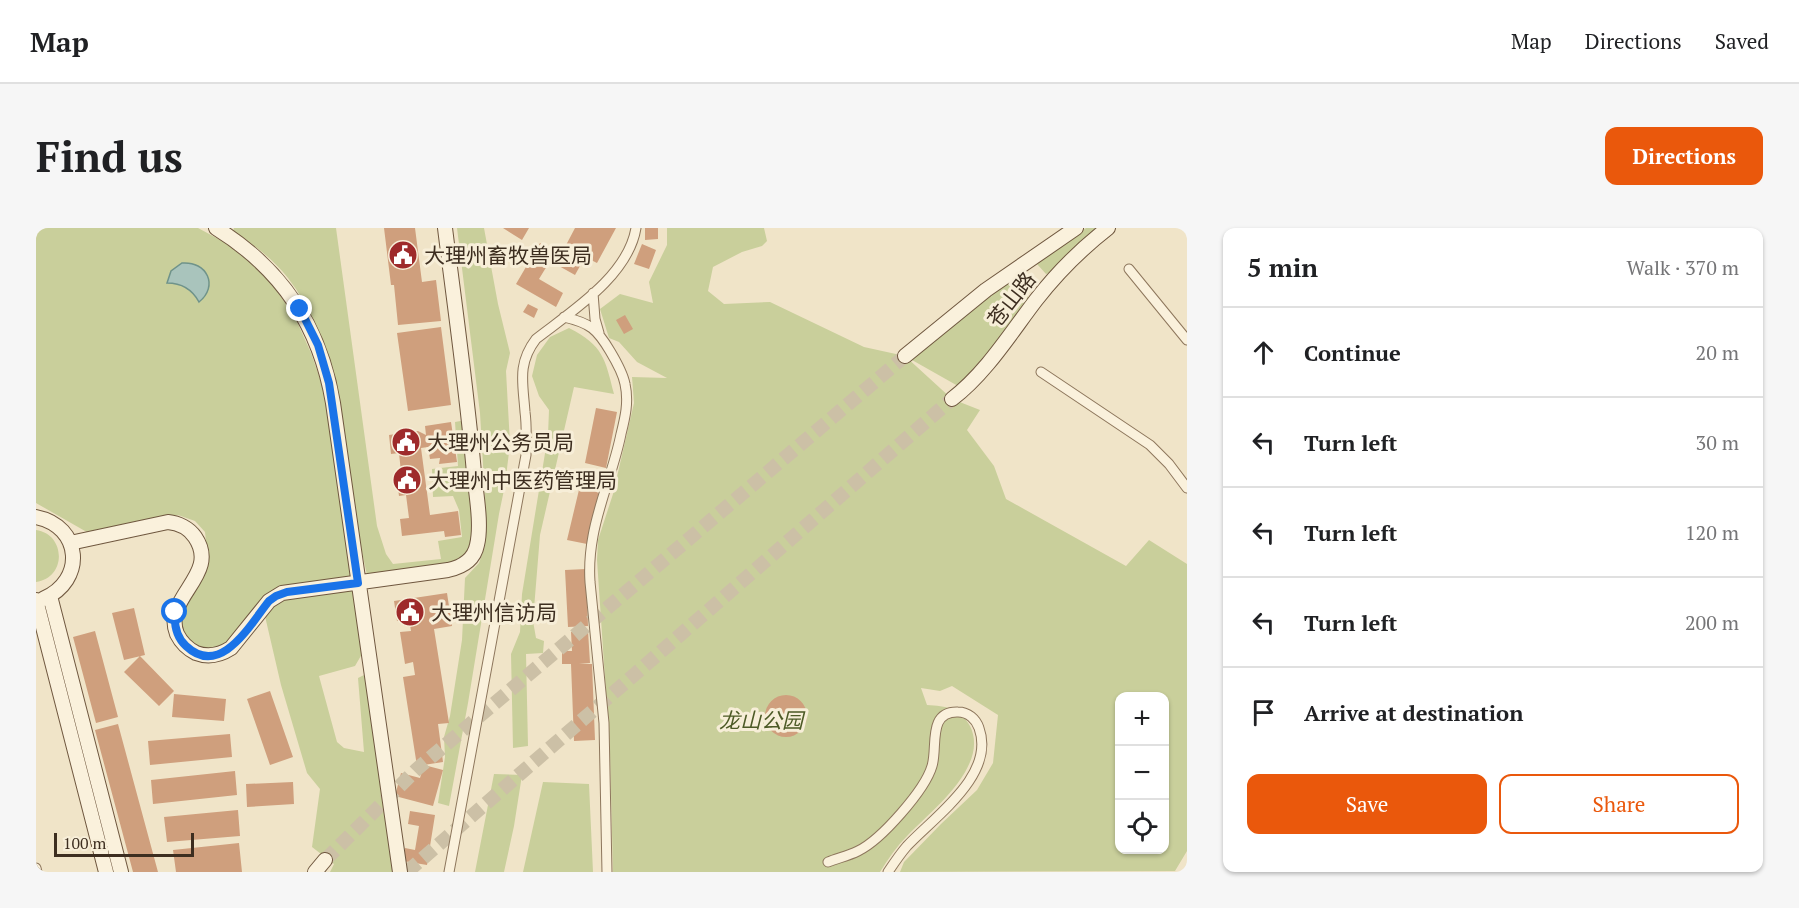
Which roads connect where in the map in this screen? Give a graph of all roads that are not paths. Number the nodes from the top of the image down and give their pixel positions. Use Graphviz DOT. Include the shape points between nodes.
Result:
graph roads {
  1 [pos="216,228"];
  2 [pos="445,228"];
  3 [pos="636,228"];
  4 [pos="1076,228"];
  5 [pos="1108,228"];
  6 [pos="1129,269"];
  7 [pos="593,293"];
  8 [pos="564,317"];
  9 [pos="599,333"];
  10 [pos="1187,340"];
  11 [pos="905,356"];
  12 [pos="1041,372"];
  13 [pos="952,399"];
  14 [pos="1187,488"];
  15 [pos="36,516"];
  16 [pos="70,543"];
  17 [pos="358,583"];
  18 [pos="41,598"];
  19 [pos="324,860"];
  20 [pos="828,862"];
  21 [pos="106,872"];
  22 [pos="121,872"];
  23 [pos="315,872"];
  24 [pos="400,872"];
  25 [pos="449,872"];
  26 [pos="606,872"];
  27 [pos="888,872"];
  1 -- 17 [label="street" via="247,249 276,277 300,309 318,345 333,403"];
  2 -- 17 [label="street" via="469,413 477,546 471,558 457,568"];
  3 -- 7 [label="street" via="625,260"];
  4 -- 11 [label="street, 苍山路" via="986,290"];
  5 -- 13 [label="street, 苍山路" via="1056,275 984,368"];
  6 -- 10 [label="street"];
  7 -- 8 [label="street"];
  7 -- 9 [label="street"];
  8 -- 9 [label="street"];
  8 -- 25 [label="street" via="529,347 523,365 526,455"];
  9 -- 26 [label="street" via="623,376 627,402 589,561 604,723"];
  12 -- 14 [label="street" via="1150,445"];
  15 -- 16 [label="street" via="53,523"];
  16 -- 17 [label="street" via="168,522 192,532 201,549 201,564 174,620 183,644 206,655 231,648 276,596"];
  16 -- 18 [label="street" via="70,573 62,586"];
  17 -- 24 [label="street"];
  18 -- 21 [label="street"];
  18 -- 22 [label="street"];
  19 -- 23 [label="street"];
  20 -- 27 [label="street" via="858,851 883,833 928,775 938,722 948,713 962,712 975,720 981,737 975,770 968,783"];
}
